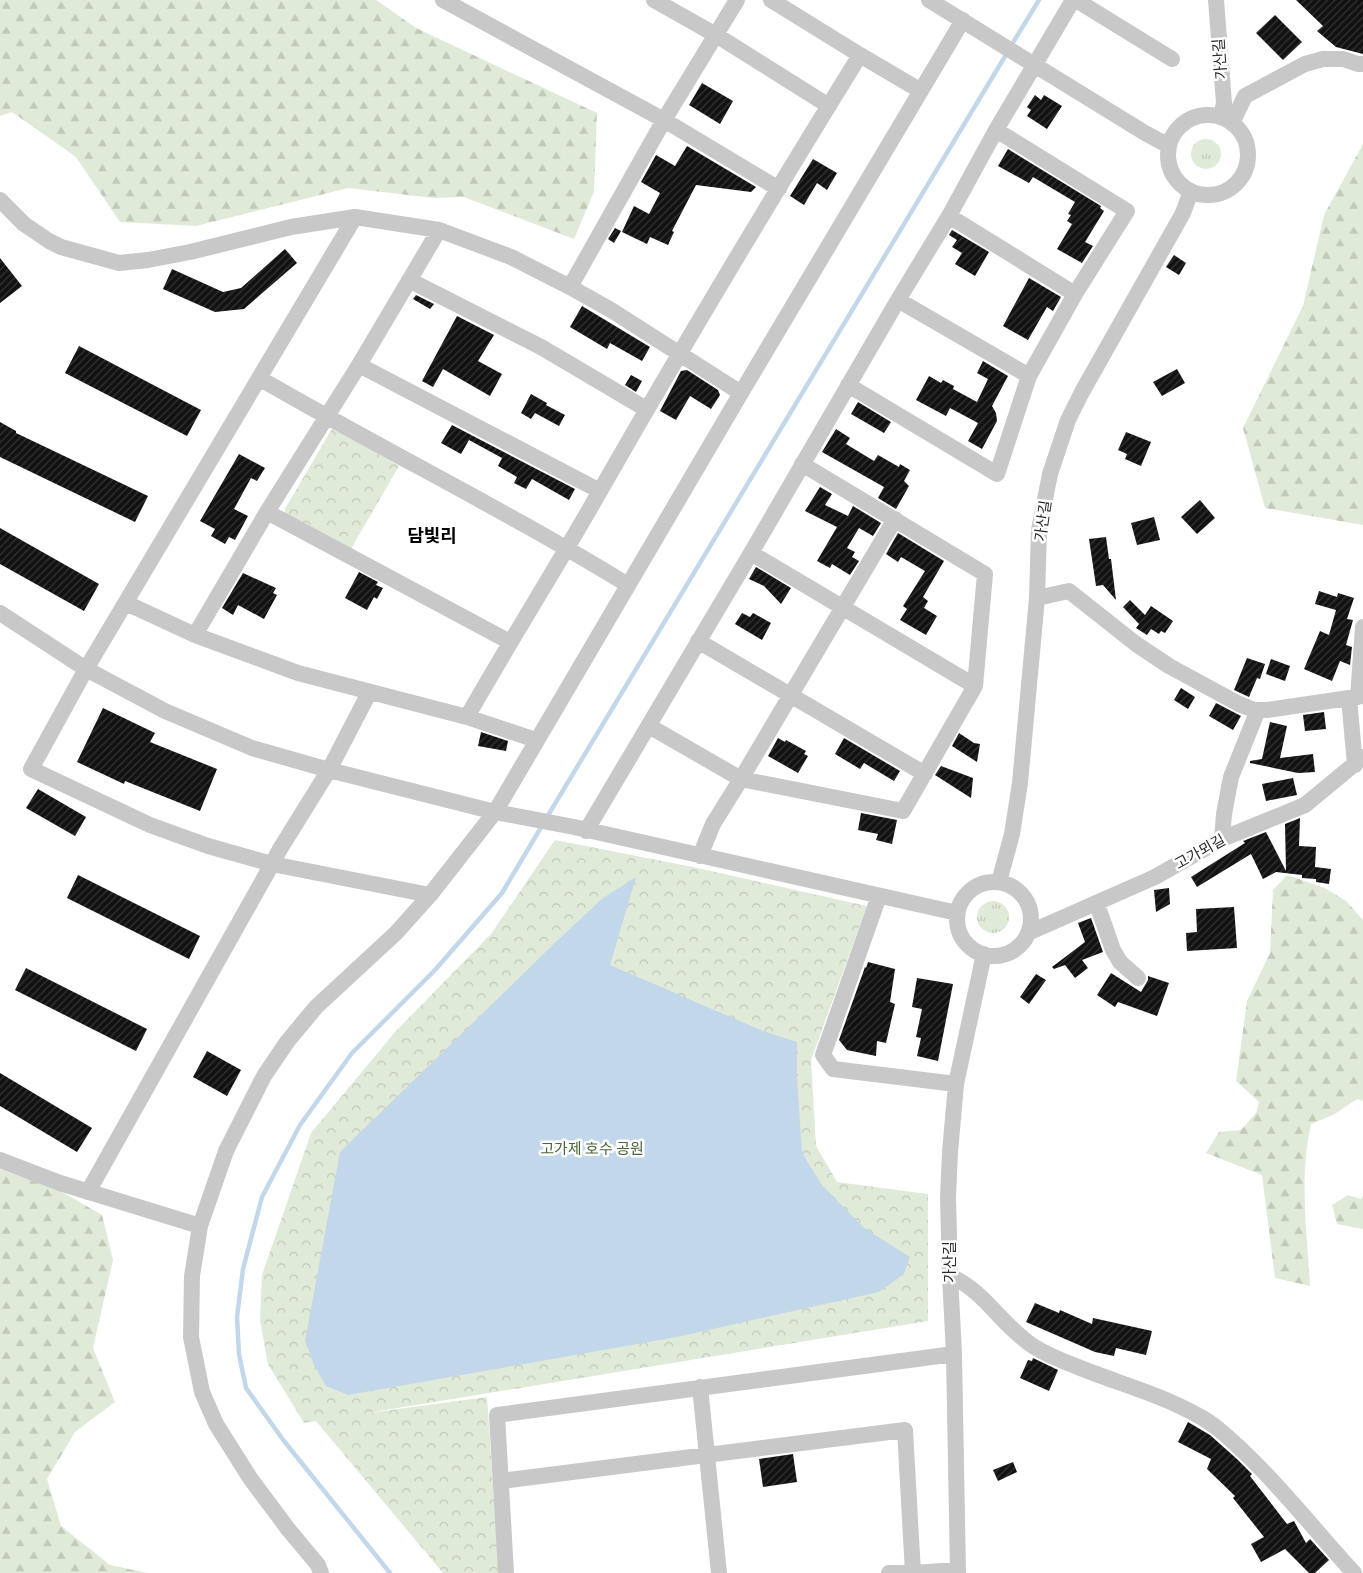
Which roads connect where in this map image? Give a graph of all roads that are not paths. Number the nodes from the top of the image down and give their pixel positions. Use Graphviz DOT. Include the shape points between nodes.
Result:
graph roads {
  1 [pos="444,0"];
  2 [pos="654,0"];
  3 [pos="736,0"];
  4 [pos="771,0"];
  5 [pos="929,0"];
  6 [pos="1074,0"];
  7 [pos="1216,0"];
  8 [pos="962,20"];
  9 [pos="716,36"];
  10 [pos="860,55"];
  11 [pos="1172,59"];
  12 [pos="1029,61"];
  13 [pos="1363,64"];
  14 [pos="921,91"];
  15 [pos="829,106"];
  16 [pos="664,120"];
  17 [pos="1227,120"];
  18 [pos="996,130"];
  19 [pos="1169,146"];
  20 [pos="779,189"];
  21 [pos="1190,191"];
  22 [pos="0,200"];
  23 [pos="949,216"];
  24 [pos="355,217"];
  25 [pos="439,230"];
  26 [pos="409,280"];
  27 [pos="570,287"];
  28 [pos="1075,294"];
  29 [pos="898,300"];
  30 [pos="680,354"];
  31 [pos="359,365"];
  32 [pos="1029,376"];
  33 [pos="258,378"];
  34 [pos="848,385"];
  35 [pos="741,393"];
  36 [pos="646,409"];
  37 [pos="326,417"];
  38 [pos="802,464"];
  39 [pos="600,491"];
  40 [pos="267,512"];
  41 [pos="895,519"];
  42 [pos="566,547"];
  43 [pos="751,553"];
  44 [pos="628,585"];
  45 [pos="1037,598"];
  46 [pos="126,603"];
  47 [pos="843,608"];
  48 [pos="0,613"];
  49 [pos="1363,627"];
  50 [pos="196,635"];
  51 [pos="698,641"];
  52 [pos="510,642"];
  53 [pos="86,669"];
  54 [pos="975,686"];
  55 [pos="369,693"];
  56 [pos="791,696"];
  57 [pos="1357,697"];
  58 [pos="1258,710"];
  59 [pos="467,717"];
  60 [pos="649,726"];
  61 [pos="536,740"];
  62 [pos="1359,761"];
  63 [pos="329,770"];
  64 [pos="926,774"];
  65 [pos="742,780"];
  66 [pos="495,812"];
  67 [pos="580,829"];
  68 [pos="1222,839"];
  69 [pos="700,856"];
  70 [pos="272,864"];
  71 [pos="999,882"];
  72 [pos="430,895"];
  73 [pos="879,896"];
  74 [pos="1097,904"];
  75 [pos="957,913"];
  76 [pos="1028,933"];
  77 [pos="984,954"];
  78 [pos="1138,978"];
  79 [pos="956,1084"];
  80 [pos="0,1160"];
  81 [pos="88,1192"];
  82 [pos="200,1226"];
  83 [pos="950,1276"];
  84 [pos="954,1354"];
  85 [pos="700,1388"];
  86 [pos="707,1455"];
  87 [pos="501,1482"];
  88 [pos="958,1572"];
  89 [pos="321,1573"];
  90 [pos="506,1573"];
  91 [pos="719,1573"];
  92 [pos="889,1573"];
  93 [pos="913,1573"];
  94 [pos="1354,1573"];
  1 -- 16 [label="street"];
  2 -- 9 [label="street"];
  3 -- 9 [label="street"];
  4 -- 10 [label="street"];
  5 -- 8 [label="street"];
  6 -- 11 [label="street"];
  6 -- 12 [label="street"];
  7 -- 17 [label="street, 가산길"];
  8 -- 12 [label="street"];
  8 -- 14 [label="street"];
  9 -- 15 [label="street"];
  9 -- 16 [label="street"];
  10 -- 14 [label="street"];
  10 -- 15 [label="street"];
  12 -- 18 [label="street"];
  12 -- 19 [label="street"];
  13 -- 17 [label="street" via="1323,59 1305,64 1245,96"];
  14 -- 35 [label="street"];
  15 -- 20 [label="street"];
  16 -- 20 [label="street"];
  16 -- 27 [label="street"];
  17 -- 19 [label="street" via="1208,115 1194,117 1174,133"];
  17 -- 21 [label="street" via="1241,133 1246,144 1245,170 1238,181 1216,194"];
  18 -- 23 [label="street"];
  18 -- 28 [label="street" via="1127,211"];
  19 -- 21 [label="street" via="1172,172"];
  20 -- 30 [label="street"];
  21 -- 45 [label="street, 가산길" via="1184,214 1068,420 1050,474 1039,530"];
  22 -- 24 [label="street" via="24,224 49,241 119,263 181,254 291,227"];
  23 -- 28 [label="street"];
  23 -- 29 [label="street"];
  24 -- 25 [label="street"];
  24 -- 33 [label="street"];
  25 -- 26 [label="street"];
  25 -- 27 [label="street" via="511,258"];
  26 -- 31 [label="street"];
  26 -- 36 [label="street" via="541,347"];
  27 -- 30 [label="street"];
  28 -- 32 [label="street"];
  29 -- 32 [label="street"];
  29 -- 34 [label="street"];
  30 -- 35 [label="street"];
  30 -- 36 [label="street"];
  31 -- 37 [label="street"];
  31 -- 39 [label="street"];
  32 -- 34 [label="street" via="997,474"];
  33 -- 37 [label="street"];
  33 -- 46 [label="street"];
  34 -- 38 [label="street"];
  35 -- 44 [label="street"];
  36 -- 39 [label="street"];
  37 -- 40 [label="street"];
  37 -- 42 [label="street"];
  38 -- 41 [label="street"];
  38 -- 43 [label="street"];
  39 -- 42 [label="street"];
  40 -- 50 [label="street"];
  40 -- 52 [label="street"];
  41 -- 47 [label="street"];
  41 -- 54 [label="street" via="985,574"];
  42 -- 44 [label="street"];
  42 -- 52 [label="street"];
  43 -- 47 [label="street"];
  43 -- 51 [label="street"];
  44 -- 61 [label="street"];
  45 -- 58 [label="street" via="1069,591 1169,666 1239,704"];
  45 -- 71 [label="street, 가산길" via="1020,783 1012,834"];
  46 -- 50 [label="street"];
  46 -- 53 [label="street"];
  47 -- 54 [label="street"];
  47 -- 56 [label="street"];
  48 -- 53 [label="street"];
  49 -- 57 [label="street"];
  50 -- 55 [label="street" via="298,673"];
  51 -- 56 [label="street"];
  51 -- 60 [label="street"];
  52 -- 59 [label="street"];
  53 -- 63 [label="street" via="165,711 252,748"];
  53 -- 70 [label="street" via="31,769 150,825"];
  54 -- 64 [label="street"];
  55 -- 59 [label="street"];
  55 -- 63 [label="street"];
  56 -- 64 [label="street"];
  56 -- 65 [label="street"];
  57 -- 58 [label="street"];
  57 -- 62 [label="street"];
  58 -- 68 [label="street" via="1231,778"];
  59 -- 61 [label="street"];
  60 -- 65 [label="street"];
  60 -- 67 [label="street"];
  61 -- 66 [label="street"];
  62 -- 68 [label="street, 고가뫼길" via="1305,805"];
  63 -- 66 [label="street"];
  63 -- 70 [label="street"];
  64 -- 65 [label="street" via="903,811"];
  65 -- 69 [label="street" via="713,824"];
  66 -- 67 [label="street"];
  66 -- 72 [label="street"];
  67 -- 69 [label="street"];
  68 -- 74 [label="street, 고가뫼길" via="1155,878"];
  69 -- 73 [label="street"];
  70 -- 72 [label="street"];
  70 -- 81 [label="street"];
  71 -- 75 [label="street" via="976,886 967,893"];
  71 -- 76 [label="street" via="1019,892 1026,901 1030,911"];
  72 -- 82 [label="street" via="396,933 316,1007 287,1042 264,1076 226,1151"];
  73 -- 75 [label="street"];
  73 -- 79 [label="street" via="823,1056 832,1069"];
  74 -- 76 [label="street, 고가뫼길"];
  74 -- 78 [label="street" via="1113,950 1120,962"];
  75 -- 77 [label="street" via="960,934 974,950"];
  76 -- 77 [label="street" via="1022,942 1005,954"];
  77 -- 79 [label="street, 가산길"];
  79 -- 83 [label="street, 가산길" via="948,1197"];
  80 -- 81 [label="street"];
  81 -- 82 [label="street"];
  82 -- 89 [label="street" via="192,1276 191,1337 202,1392 216,1424 250,1478"];
  83 -- 84 [label="street, 가산길"];
  83 -- 94 [label="street" via="975,1290 1034,1347 1198,1415 1269,1475"];
  84 -- 85 [label="street"];
  84 -- 88 [label="street, 가산길"];
  85 -- 86 [label="street"];
  85 -- 87 [label="street" via="497,1415"];
  86 -- 87 [label="street"];
  86 -- 91 [label="street"];
  86 -- 93 [label="street" via="905,1430"];
  87 -- 90 [label="street"];
  88 -- 93 [label="street"];
  92 -- 93 [label="street"];
}
